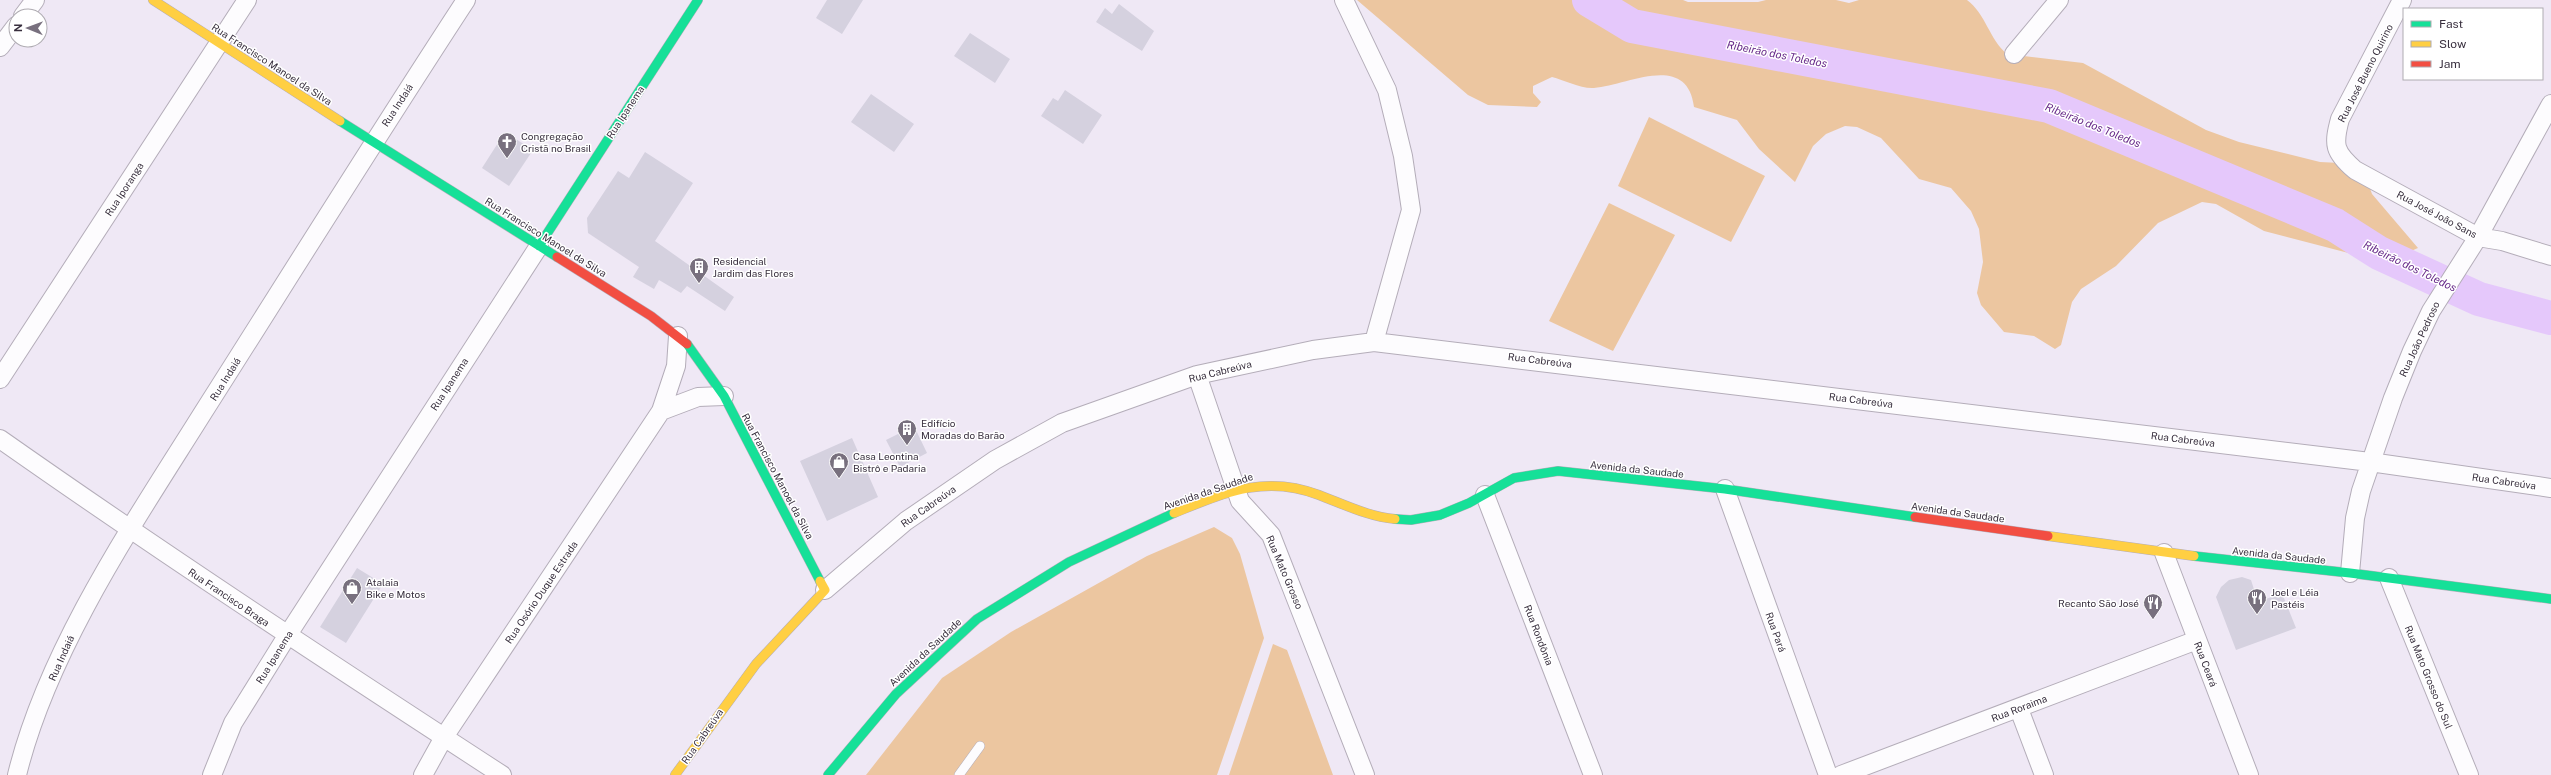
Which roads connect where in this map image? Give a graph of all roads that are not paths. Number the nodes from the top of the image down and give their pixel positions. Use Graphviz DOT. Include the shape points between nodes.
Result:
graph roads {
  1 [pos="153,0"];
  2 [pos="247,0"];
  3 [pos="466,0"];
  4 [pos="698,0"];
  5 [pos="1344,0"];
  6 [pos="2059,0"];
  7 [pos="2402,0"];
  8 [pos="8,36"];
  9 [pos="219,43"];
  10 [pos="0,47"];
  11 [pos="2014,54"];
  12 [pos="2551,104"];
  13 [pos="373,142"];
  14 [pos="2336,149"];
  15 [pos="2478,236"];
  16 [pos="539,246"];
  17 [pos="2551,256"];
  18 [pos="678,336"];
  19 [pos="1374,342"];
  20 [pos="1197,375"];
  21 [pos="0,378"];
  22 [pos="724,396"];
  23 [pos="661,411"];
  24 [pos="0,439"];
  25 [pos="2370,462"];
  26 [pos="2551,488"];
  27 [pos="1725,490"];
  28 [pos="1236,492"];
  29 [pos="1485,495"];
  30 [pos="130,530"];
  31 [pos="2164,554"];
  32 [pos="2350,573"];
  33 [pos="2389,578"];
  34 [pos="825,590"];
  35 [pos="2551,599"];
  36 [pos="286,636"];
  37 [pos="2197,640"];
  38 [pos="2019,709"];
  39 [pos="444,737"];
  40 [pos="980,746"];
  41 [pos="16,775"];
  42 [pos="212,775"];
  43 [pos="423,775"];
  44 [pos="502,775"];
  45 [pos="675,775"];
  46 [pos="828,775"];
  47 [pos="959,775"];
  48 [pos="1365,775"];
  49 [pos="1593,775"];
  50 [pos="1828,775"];
  51 [pos="1841,775"];
  52 [pos="2044,775"];
  53 [pos="2249,775"];
  54 [pos="2469,775"];
  1 -- 9 [label="street, Rua Francisco Manoel da Silva"];
  2 -- 9 [label="street, Rua Iporanga"];
  3 -- 13 [label="street, Rua Indaiá"];
  4 -- 16 [label="street, Rua Ipanema"];
  5 -- 19 [label="street" via="1387,90 1403,156 1411,210"];
  6 -- 11 [label="street"];
  7 -- 14 [label="street, Rua José Bueno Quirino" via="2340,119"];
  8 -- 10 [label="street"];
  9 -- 13 [label="street, Rua Francisco Manoel da Silva"];
  9 -- 21 [label="street, Rua Iporanga"];
  12 -- 15 [label="street, Rua João Pedroso"];
  13 -- 16 [label="street, Rua Francisco Manoel da Silva"];
  13 -- 30 [label="street, Rua Indaiá"];
  14 -- 15 [label="street, Rua José João Sans" via="2342,159 2355,170"];
  15 -- 17 [label="street, Rua José João Sans"];
  15 -- 25 [label="street, Rua João Pedroso" via="2431,311 2403,371"];
  16 -- 18 [label="street, Rua Francisco Manoel da Silva" via="651,316"];
  16 -- 36 [label="street, Rua Ipanema"];
  18 -- 22 [label="street, Rua Francisco Manoel da Silva" via="700,359"];
  18 -- 23 [label="street, Rua Osório Duque Estrada" via="676,366"];
  19 -- 20 [label="street, Rua Cabreúva" via="1313,350"];
  19 -- 25 [label="street, Rua Cabreúva"];
  20 -- 28 [label="street, Rua Mato Grosso"];
  20 -- 34 [label="street, Rua Cabreúva" via="1062,423 996,460 906,521"];
  22 -- 23 [label="street" via="698,397"];
  22 -- 34 [label="street, Rua Francisco Manoel da Silva"];
  23 -- 39 [label="street, Rua Osório Duque Estrada"];
  24 -- 30 [label="street, Rua Francisco Braga"];
  25 -- 26 [label="street, Rua Cabreúva"];
  25 -- 32 [label="street, Rua João Pedroso" via="2355,518"];
  27 -- 29 [label="street, Avenida da Saudade" via="1558,471 1534,473 1508,480"];
  27 -- 31 [label="street, Avenida da Saudade"];
  27 -- 50 [label="street, Rua Pará"];
  28 -- 29 [label="street, Avenida da Saudade" via="1258,485 1302,488 1376,517 1412,520 1439,516"];
  28 -- 46 [label="street, Avenida da Saudade" via="1121,534 1054,571 976,620 908,680"];
  28 -- 48 [label="street, Rua Mato Grosso" via="1240,501 1271,535"];
  29 -- 49 [label="street, Rua Rondônia"];
  30 -- 36 [label="street, Rua Francisco Braga"];
  30 -- 41 [label="street, Rua Indaiá" via="74,628 41,704"];
  31 -- 32 [label="street, Avenida da Saudade"];
  31 -- 37 [label="street, Rua Ceará"];
  32 -- 33 [label="street, Avenida da Saudade"];
  33 -- 35 [label="street, Avenida da Saudade"];
  33 -- 54 [label="street, Rua Mato Grosso do Sul"];
  34 -- 45 [label="street, Rua Cabreúva" via="756,664"];
  36 -- 39 [label="street, Rua Francisco Braga"];
  36 -- 42 [label="street, Rua Ipanema" via="233,723"];
  37 -- 38 [label="street, Rua Roraima"];
  37 -- 53 [label="street, Rua Ceará"];
  38 -- 51 [label="street, Rua Roraima"];
  38 -- 52 [label="street"];
  39 -- 43 [label="street, Rua Osório Duque Estrada"];
  39 -- 44 [label="street, Rua Francisco Braga"];
  40 -- 47 [label="lane"];
}
